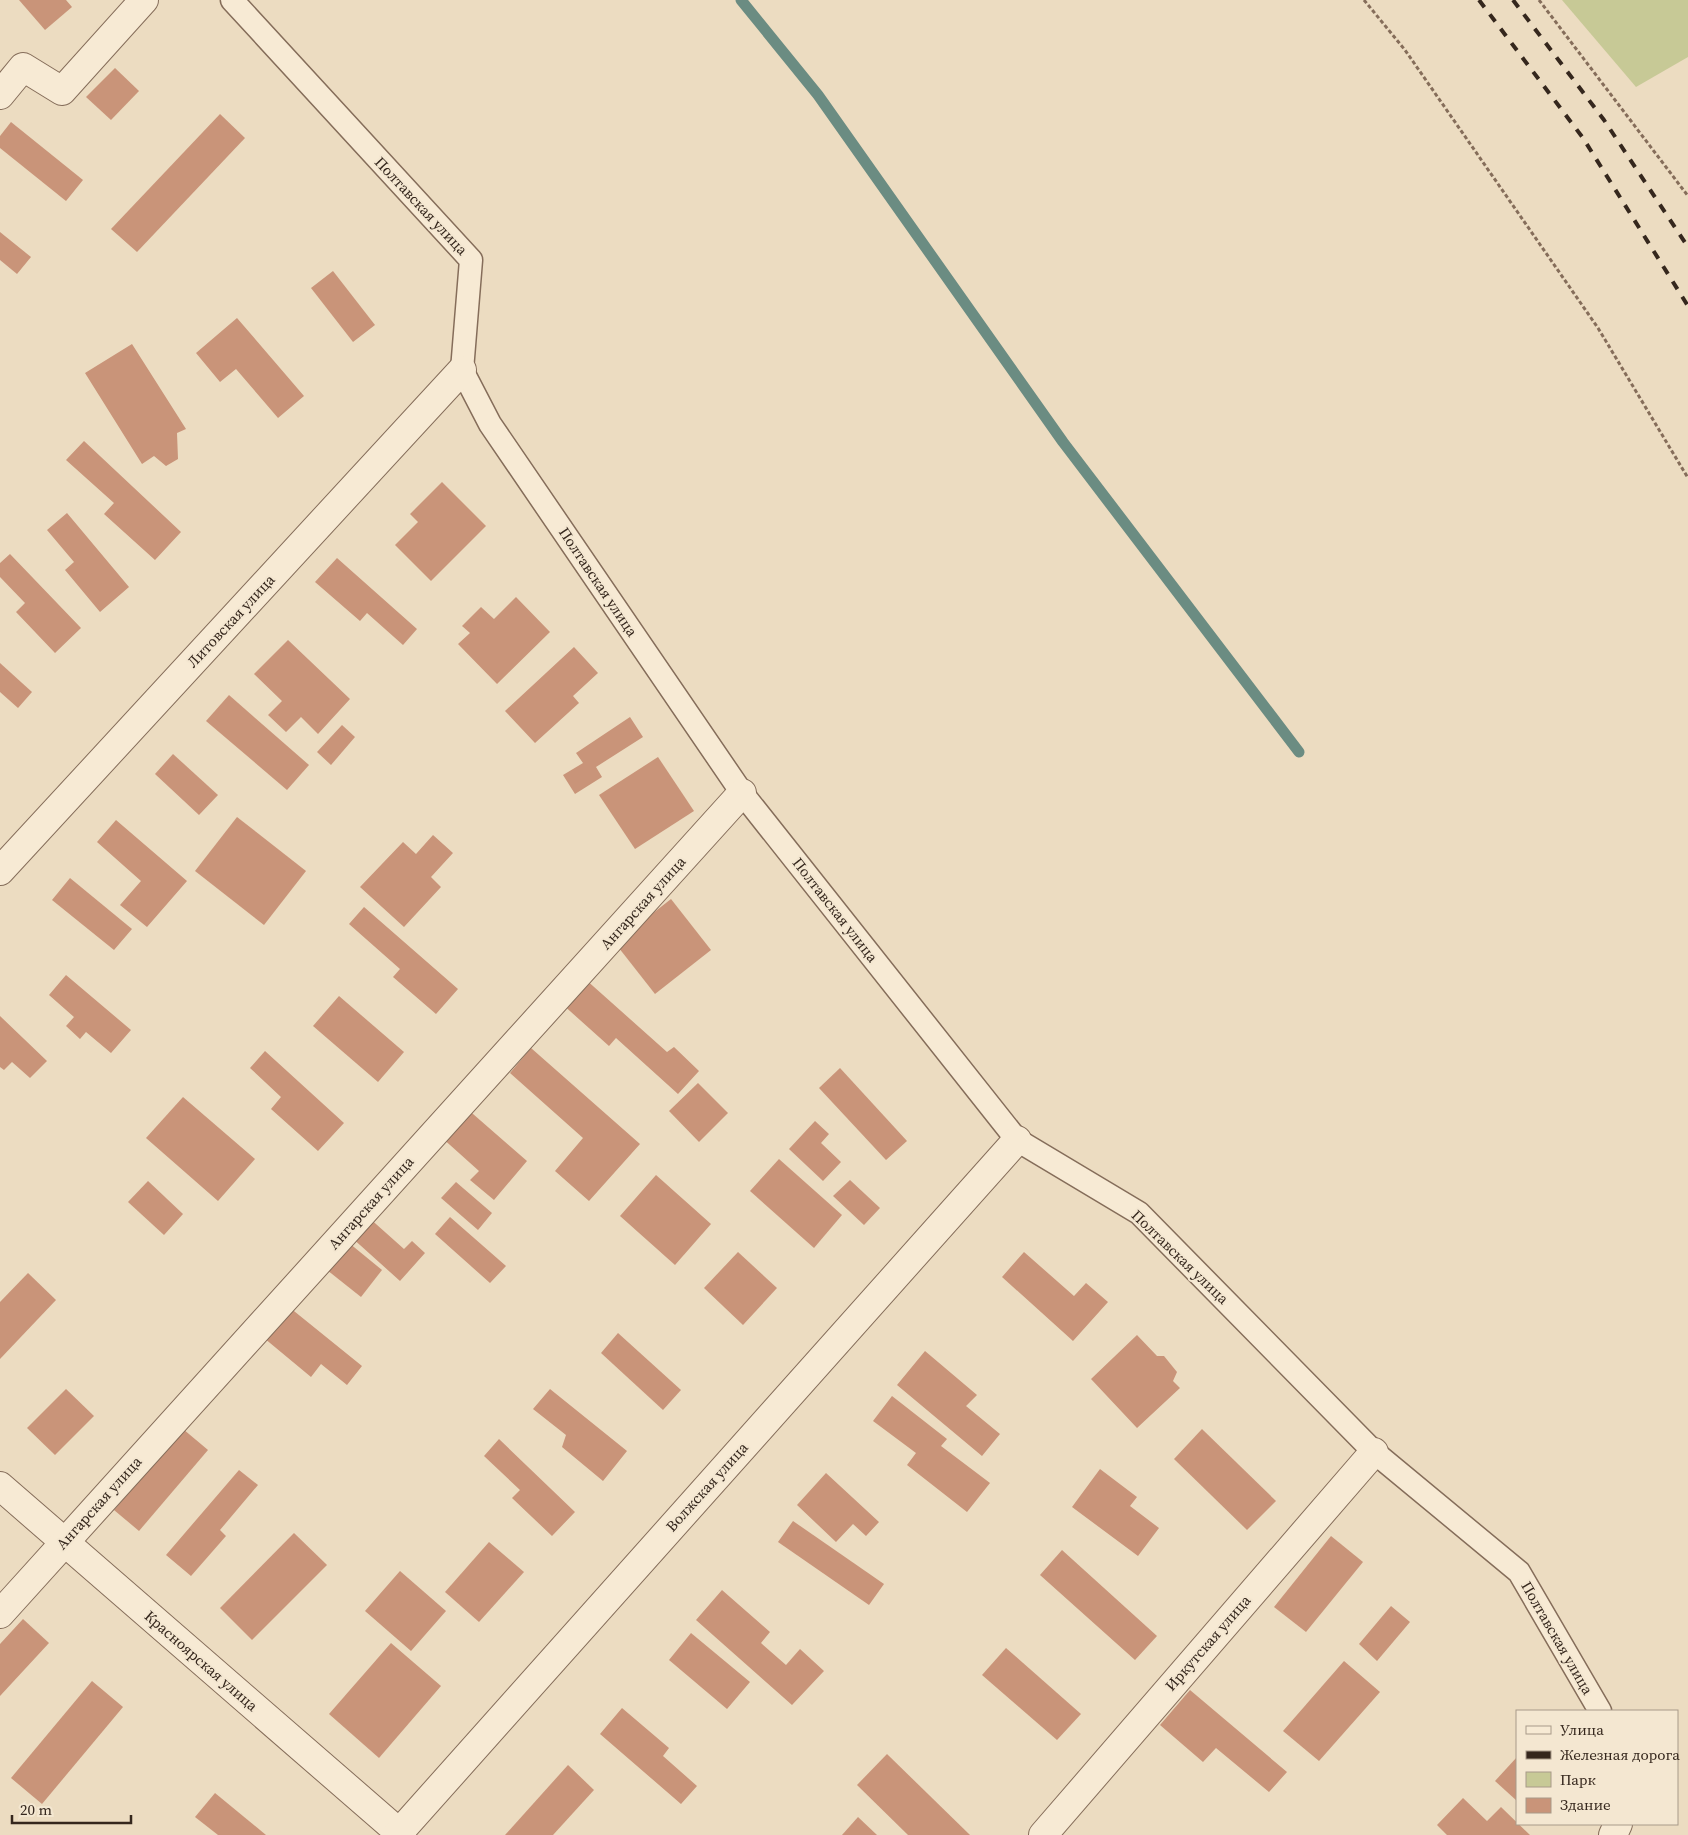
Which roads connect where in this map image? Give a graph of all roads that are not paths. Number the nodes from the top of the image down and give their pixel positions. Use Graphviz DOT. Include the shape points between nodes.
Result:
graph roads {
  1 [pos="144,0"];
  2 [pos="232,0"];
  3 [pos="0,94"];
  4 [pos="462,370"];
  5 [pos="742,793"];
  6 [pos="0,871"];
  7 [pos="1017,1140"];
  8 [pos="1374,1452"];
  9 [pos="0,1486"];
  10 [pos="64,1541"];
  11 [pos="0,1614"];
  12 [pos="1599,1710"];
  13 [pos="399,1834"];
  14 [pos="1042,1835"];
  1 -- 3 [label="street" via="62,91 23,67"];
  2 -- 4 [label="lane, Полтавская улица" via="471,260"];
  4 -- 5 [label="lane, Полтавская улица" via="490,424"];
  4 -- 6 [label="street, Литовская улица"];
  5 -- 7 [label="lane, Полтавская улица"];
  5 -- 10 [label="street, Ангарская улица"];
  7 -- 8 [label="lane, Полтавская улица" via="1139,1213"];
  7 -- 13 [label="street, Волжская улица"];
  8 -- 12 [label="lane, Полтавская улица" via="1519,1572"];
  8 -- 14 [label="street, Иркутская улица"];
  9 -- 10 [label="street, Красноярская улица"];
  10 -- 11 [label="street, Ангарская улица"];
  10 -- 13 [label="street, Красноярская улица"];
}
